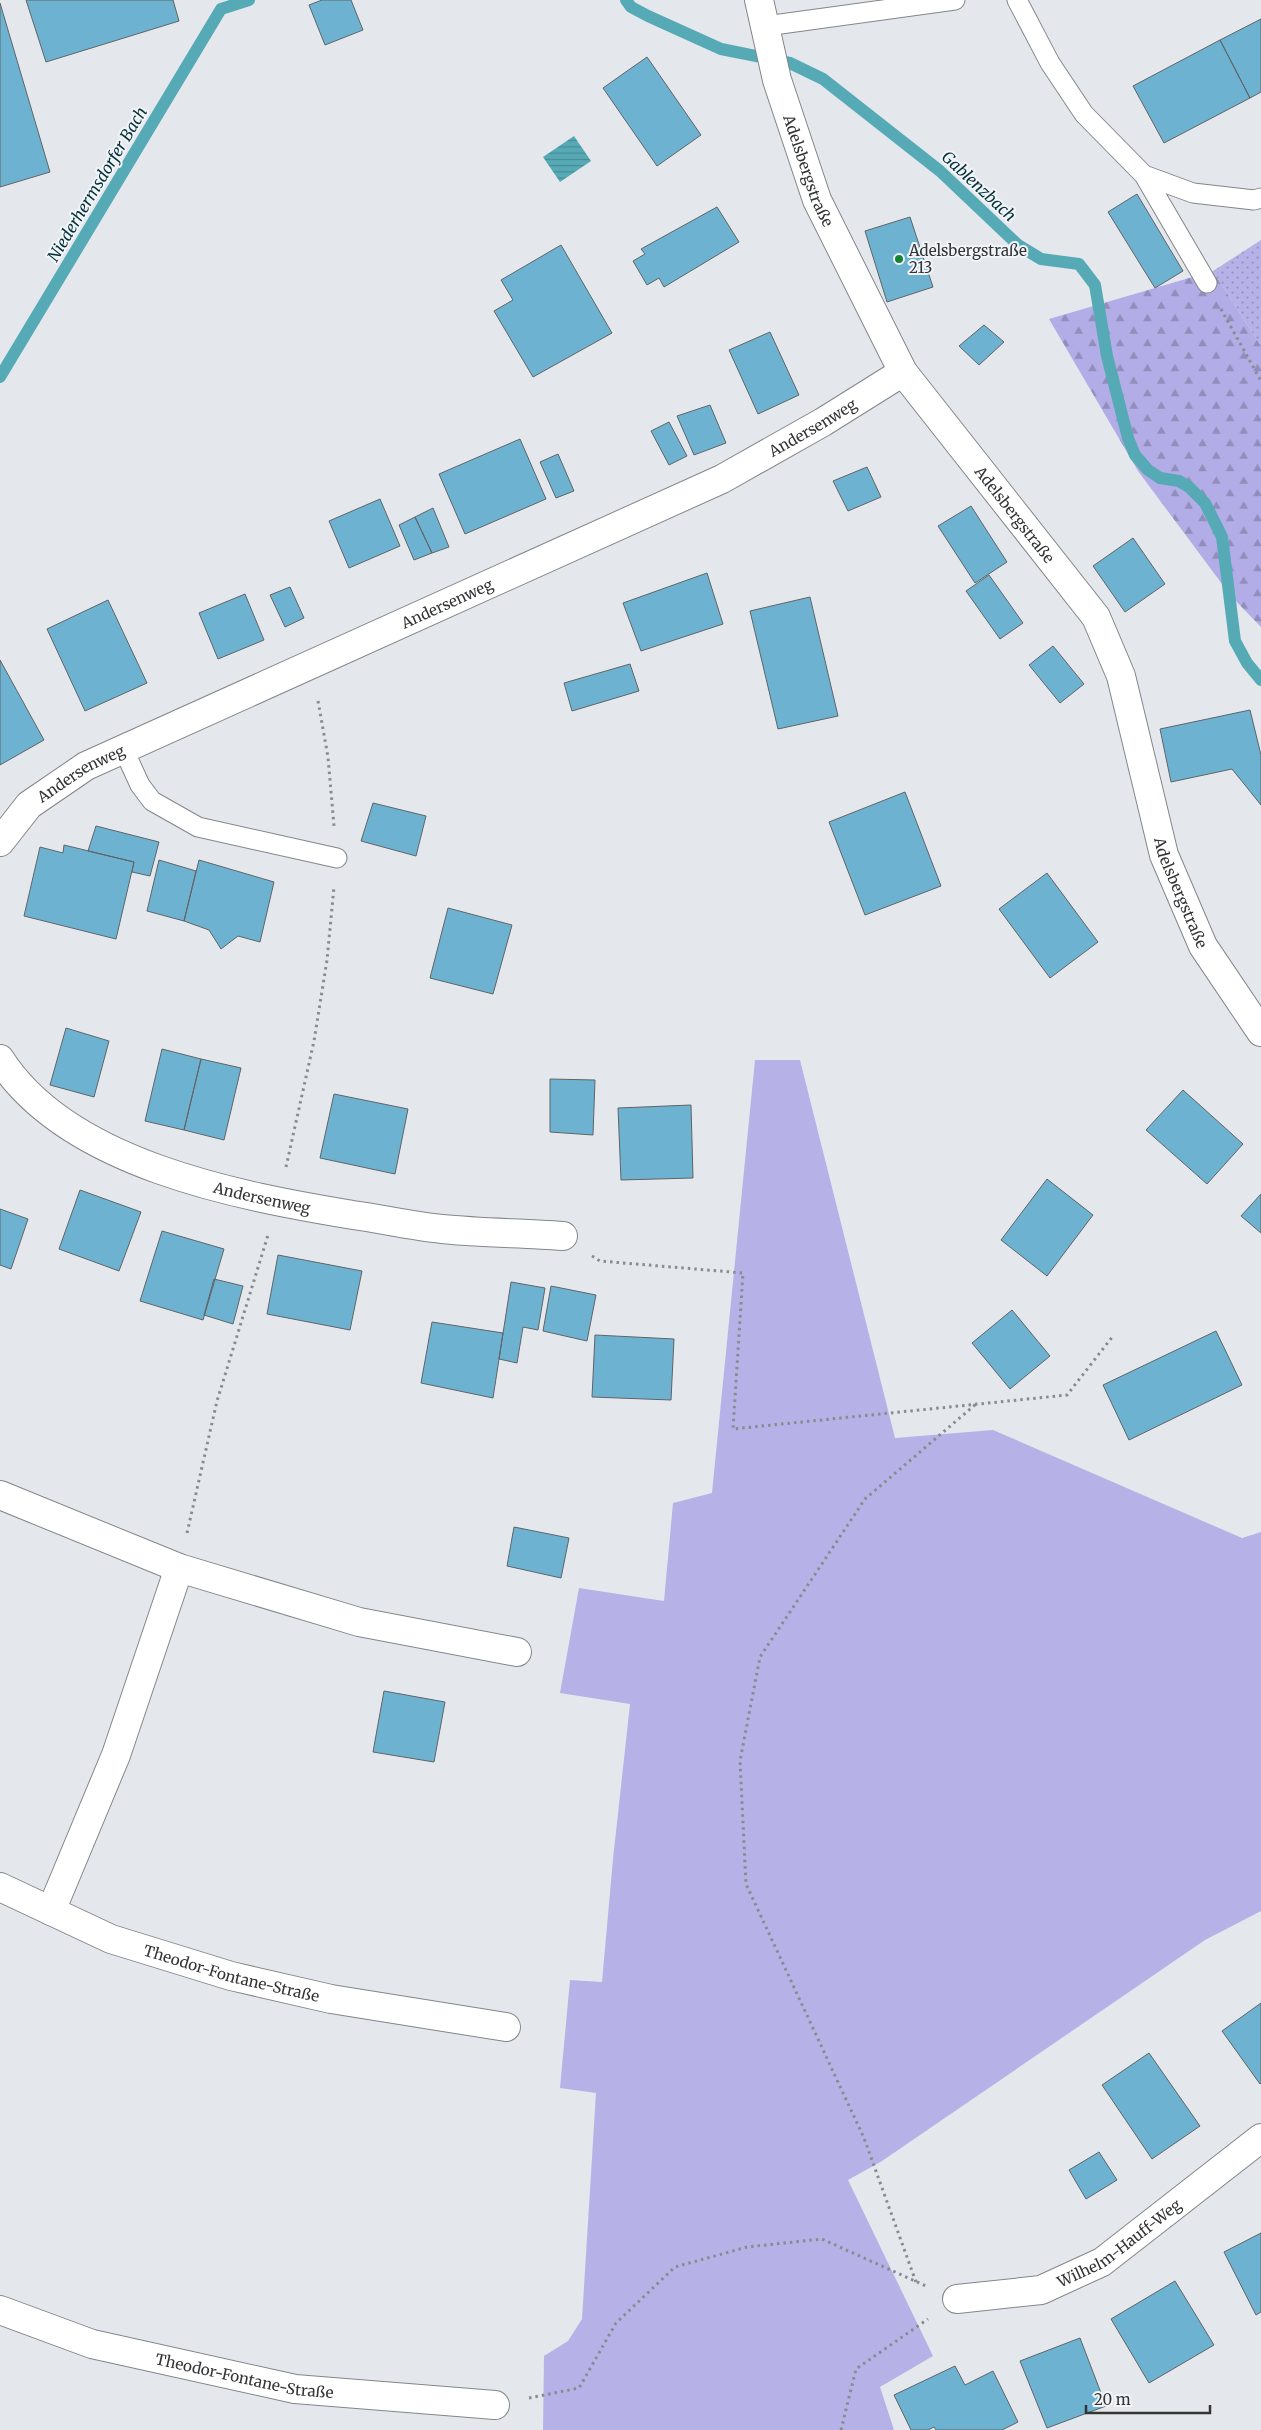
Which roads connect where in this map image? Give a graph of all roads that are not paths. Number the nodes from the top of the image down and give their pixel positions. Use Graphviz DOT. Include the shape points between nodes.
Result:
graph roads {
  1 [pos="759,0"];
  2 [pos="955,0"];
  3 [pos="1016,0"];
  4 [pos="766,26"];
  5 [pos="1144,175"];
  6 [pos="1261,198"];
  7 [pos="1206,283"];
  8 [pos="904,372"];
  9 [pos="123,748"];
  10 [pos="0,842"];
  11 [pos="336,858"];
  12 [pos="1261,1032"];
  13 [pos="0,1059"];
  14 [pos="563,1236"];
  15 [pos="0,1496"];
  16 [pos="179,1568"];
  17 [pos="516,1652"];
  18 [pos="0,1887"];
  19 [pos="51,1911"];
  20 [pos="506,2027"];
  21 [pos="1261,2138"];
  22 [pos="957,2299"];
  23 [pos="0,2310"];
  24 [pos="495,2405"];
  1 -- 4 [label="street, Adelsbergstraße"];
  2 -- 4 [label="lane"];
  3 -- 5 [label="lane" via="1050,63 1084,114"];
  4 -- 8 [label="street, Adelsbergstraße" via="777,80 817,200"];
  5 -- 6 [label="lane" via="1194,193 1254,200"];
  5 -- 7 [label="lane"];
  8 -- 9 [label="street, Andersenweg" via="722,479"];
  8 -- 12 [label="street, Adelsbergstraße" via="1096,617 1121,676 1164,855 1204,946"];
  9 -- 10 [label="street, Andersenweg" via="86,766 29,805"];
  9 -- 11 [label="lane" via="140,785 152,801 198,827"];
  13 -- 14 [label="street, Andersenweg" via="20,1086 60,1120 136,1161 190,1179 278,1203 441,1229"];
  15 -- 16 [label="street"];
  16 -- 17 [label="street" via="359,1622"];
  16 -- 19 [label="street" via="116,1755"];
  18 -- 19 [label="street, Theodor-Fontane-Straße"];
  19 -- 20 [label="street, Theodor-Fontane-Straße" via="111,1939 231,1976 331,1999"];
  21 -- 22 [label="street, Wilhelm-Hauff-Weg" via="1102,2262 1041,2290"];
  23 -- 24 [label="street, Theodor-Fontane-Straße" via="92,2344 295,2389"];
}
